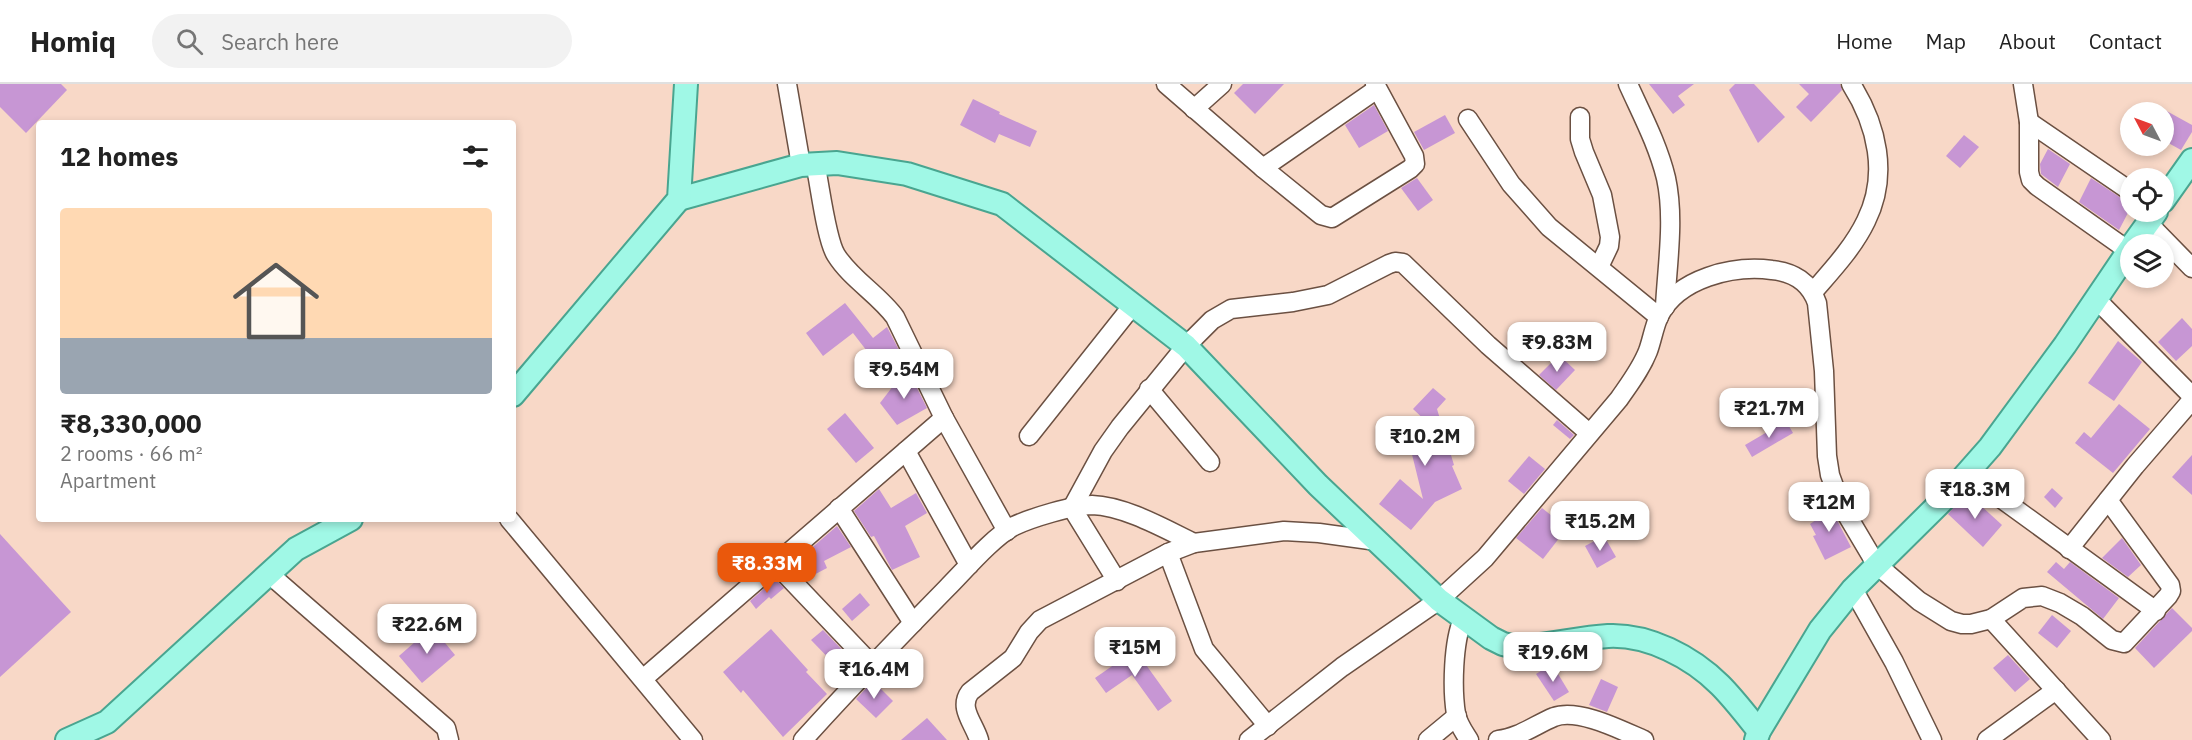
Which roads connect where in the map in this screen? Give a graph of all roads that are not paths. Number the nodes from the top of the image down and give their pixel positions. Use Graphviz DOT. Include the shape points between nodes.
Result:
graph roads {
  1 [pos="686,84"];
  2 [pos="787,84"];
  3 [pos="1166,84"];
  4 [pos="1222,84"];
  5 [pos="1628,84"];
  6 [pos="2023,84"];
  7 [pos="1376,87"];
  8 [pos="1859,88"];
  9 [pos="1194,109"];
  10 [pos="1580,117"];
  11 [pos="1468,119"];
  12 [pos="2030,122"];
  13 [pos="2192,160"];
  14 [pos="808,164"];
  15 [pos="1263,168"];
  16 [pos="2120,184"];
  17 [pos="2174,185"];
  18 [pos="679,199"];
  19 [pos="2156,222"];
  20 [pos="2120,241"];
  21 [pos="2120,264"];
  22 [pos="1599,267"];
  23 [pos="2192,268"];
  24 [pos="1813,292"];
  25 [pos="2096,299"];
  26 [pos="1133,305"];
  27 [pos="1662,312"];
  28 [pos="1186,346"];
  29 [pos="1149,389"];
  30 [pos="516,391"];
  31 [pos="2192,398"];
  32 [pos="944,418"];
  33 [pos="1589,433"];
  34 [pos="1029,436"];
  35 [pos="906,451"];
  36 [pos="1210,462"];
  37 [pos="1966,473"];
  38 [pos="2108,500"];
  39 [pos="839,508"];
  40 [pos="1072,508"];
  41 [pos="346,522"];
  42 [pos="512,522"];
  43 [pos="1007,531"];
  44 [pos="1377,541"];
  45 [pos="1194,543"];
  46 [pos="2069,549"];
  47 [pos="1168,554"];
  48 [pos="775,563"];
  49 [pos="1876,564"];
  50 [pos="969,565"];
  51 [pos="268,573"];
  52 [pos="1117,581"];
  53 [pos="1849,593"];
  54 [pos="1439,600"];
  55 [pos="2156,611"];
  56 [pos="1463,619"];
  57 [pos="1991,619"];
  58 [pos="913,623"];
  59 [pos="872,665"];
  60 [pos="644,678"];
  61 [pos="2056,690"];
  62 [pos="1457,716"];
  63 [pos="1268,726"];
  64 [pos="102,731"];
  65 [pos="1757,735"];
  66 [pos="68,740"];
  67 [pos="449,740"];
  68 [pos="693,740"];
  69 [pos="803,740"];
  70 [pos="979,740"];
  71 [pos="1249,740"];
  72 [pos="1428,740"];
  73 [pos="1469,740"];
  74 [pos="1498,740"];
  75 [pos="1644,740"];
  76 [pos="1932,740"];
  77 [pos="1987,740"];
  78 [pos="2101,740"];
  1 -- 18 [label="main road"];
  2 -- 14 [label="street"];
  3 -- 9 [label="street"];
  4 -- 9 [label="street"];
  5 -- 27 [label="street" via="1653,138 1666,179 1670,207"];
  6 -- 12 [label="street"];
  7 -- 15 [label="street"];
  7 -- 15 [label="street" via="1414,156 1415,164 1410,169 1332,218 1321,215"];
  8 -- 24 [label="street" via="1877,143 1873,205 1854,243"];
  9 -- 15 [label="street"];
  10 -- 22 [label="street" via="1580,139 1602,195 1610,237"];
  11 -- 22 [label="street" via="1522,197 1549,227"];
  12 -- 16 [label="street"];
  12 -- 20 [label="street" via="2031,180"];
  13 -- 17 [label="main road"];
  14 -- 18 [label="main road"];
  14 -- 26 [label="main road" via="837,163 908,174 1002,204"];
  14 -- 32 [label="street" via="833,250 895,317"];
  18 -- 30 [label="main road"];
  19 -- 23 [label="street"];
  21 -- 25 [label="main road"];
  22 -- 27 [label="street"];
  24 -- 27 [label="street" via="1789,273 1753,268 1714,275 1681,292"];
  24 -- 49 [label="street" via="1824,371 1830,476 1841,505"];
  25 -- 31 [label="street"];
  25 -- 37 [label="main road"];
  26 -- 28 [label="main road"];
  26 -- 34 [label="street"];
  27 -- 33 [label="street" via="1637,374"];
  28 -- 29 [label="street"];
  28 -- 33 [label="street" via="1226,310 1329,295 1389,264 1403,263 1488,345"];
  28 -- 44 [label="main road"];
  29 -- 36 [label="street"];
  29 -- 40 [label="street" via="1103,452"];
  31 -- 38 [label="street"];
  32 -- 35 [label="street"];
  32 -- 43 [label="street"];
  33 -- 54 [label="street" via="1485,558"];
  35 -- 39 [label="street"];
  35 -- 50 [label="street"];
  37 -- 46 [label="street"];
  37 -- 49 [label="main road"];
  38 -- 46 [label="street"];
  38 -- 55 [label="street" via="2170,585 2168,596"];
  39 -- 48 [label="street"];
  39 -- 58 [label="street"];
  40 -- 43 [label="street"];
  40 -- 45 [label="street" via="1108,507"];
  40 -- 52 [label="street"];
  41 -- 51 [label="main road" via="296,549"];
  42 -- 60 [label="street"];
  43 -- 50 [label="street"];
  44 -- 45 [label="street" via="1284,531"];
  44 -- 54 [label="main road"];
  45 -- 47 [label="street"];
  46 -- 55 [label="street"];
  47 -- 52 [label="street"];
  47 -- 63 [label="street" via="1204,649"];
  48 -- 59 [label="street"];
  48 -- 60 [label="street"];
  49 -- 53 [label="main road"];
  49 -- 57 [label="street" via="1919,601 1951,621 1971,624"];
  50 -- 58 [label="street"];
  51 -- 64 [label="main road"];
  51 -- 67 [label="street" via="446,728"];
  52 -- 70 [label="street" via="1040,620 1014,658 970,692 964,708"];
  53 -- 65 [label="main road" via="1820,630"];
  53 -- 76 [label="street" via="1899,672"];
  54 -- 56 [label="main road"];
  54 -- 63 [label="street" via="1342,667"];
  55 -- 57 [label="street" via="2124,643 2112,640 2082,616 2042,596 2023,598"];
  56 -- 62 [label="street" via="1456,641"];
  56 -- 65 [label="main road" via="1491,638 1516,647 1607,636 1647,640 1704,671 1734,700"];
  57 -- 61 [label="street"];
  58 -- 59 [label="street"];
  59 -- 69 [label="street"];
  60 -- 68 [label="street"];
  61 -- 77 [label="street"];
  61 -- 78 [label="street"];
  62 -- 72 [label="street"];
  62 -- 73 [label="street"];
  63 -- 71 [label="street"];
  64 -- 66 [label="main road"];
  74 -- 75 [label="street" via="1512,738 1565,714 1584,717"];
}
